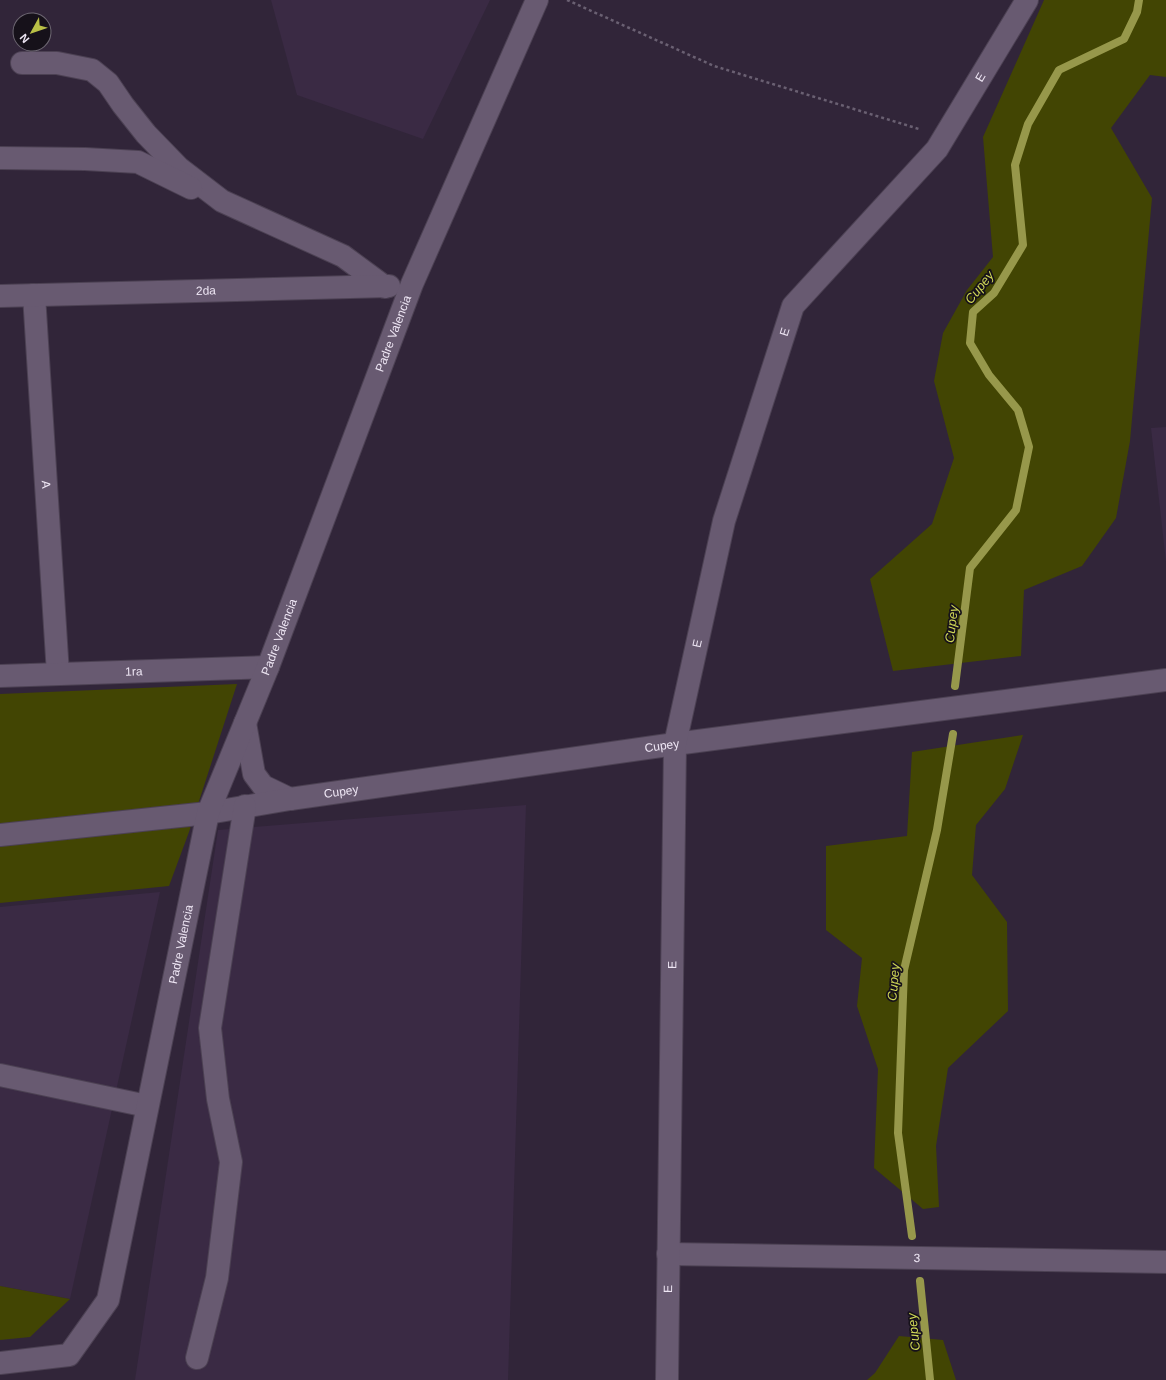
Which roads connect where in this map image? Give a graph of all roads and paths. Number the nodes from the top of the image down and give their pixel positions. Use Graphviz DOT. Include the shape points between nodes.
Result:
graph roads {
  1 [pos="537,0"];
  2 [pos="567,0"];
  3 [pos="1027,0"];
  4 [pos="22,63"];
  5 [pos="941,143"];
  6 [pos="0,158"];
  7 [pos="222,201"];
  8 [pos="412,284"];
  9 [pos="385,287"];
  10 [pos="34,295"];
  11 [pos="0,296"];
  12 [pos="268,667"];
  13 [pos="58,674"];
  14 [pos="0,676"];
  15 [pos="1166,680"];
  16 [pos="245,723"];
  17 [pos="675,744"];
  18 [pos="290,800"];
  19 [pos="245,806"];
  20 [pos="208,814"];
  21 [pos="0,835"];
  22 [pos="0,1075"];
  23 [pos="147,1106"];
  24 [pos="668,1254"];
  25 [pos="1166,1262"];
  26 [pos="197,1358"];
  27 [pos="0,1363"];
  28 [pos="668,1380"];
  1 -- 8 [label="street, Padre Valencia"];
  2 -- 5 [label="path" via="714,66"];
  3 -- 5 [label="street, E"];
  4 -- 7 [label="street" via="57,63 92,70 108,83 146,134 179,168"];
  5 -- 17 [label="street, E" via="793,306 724,521"];
  6 -- 7 [label="street" via="138,162"];
  7 -- 9 [label="street" via="343,256"];
  8 -- 9 [label="street, 2da"];
  8 -- 12 [label="street, Padre Valencia"];
  9 -- 10 [label="street, 2da"];
  10 -- 11 [label="street, 2da"];
  10 -- 13 [label="street, A"];
  12 -- 13 [label="street, 1ra"];
  12 -- 16 [label="street, Padre Valencia"];
  13 -- 14 [label="street, 1ra"];
  15 -- 17 [label="street, Cupey"];
  16 -- 18 [label="street" via="254,774 263,786"];
  16 -- 20 [label="street, Padre Valencia"];
  17 -- 18 [label="street, Cupey"];
  17 -- 24 [label="street, E"];
  18 -- 19 [label="street, Cupey"];
  19 -- 20 [label="street, Cupey"];
  19 -- 26 [label="street" via="210,1028 218,1099 231,1162 217,1278"];
  20 -- 21 [label="street, Cupey"];
  20 -- 23 [label="street, Padre Valencia"];
  22 -- 23 [label="street"];
  23 -- 27 [label="street, Padre Valencia" via="108,1300 69,1355"];
  24 -- 25 [label="street, 3"];
  24 -- 28 [label="street, E"];
}
